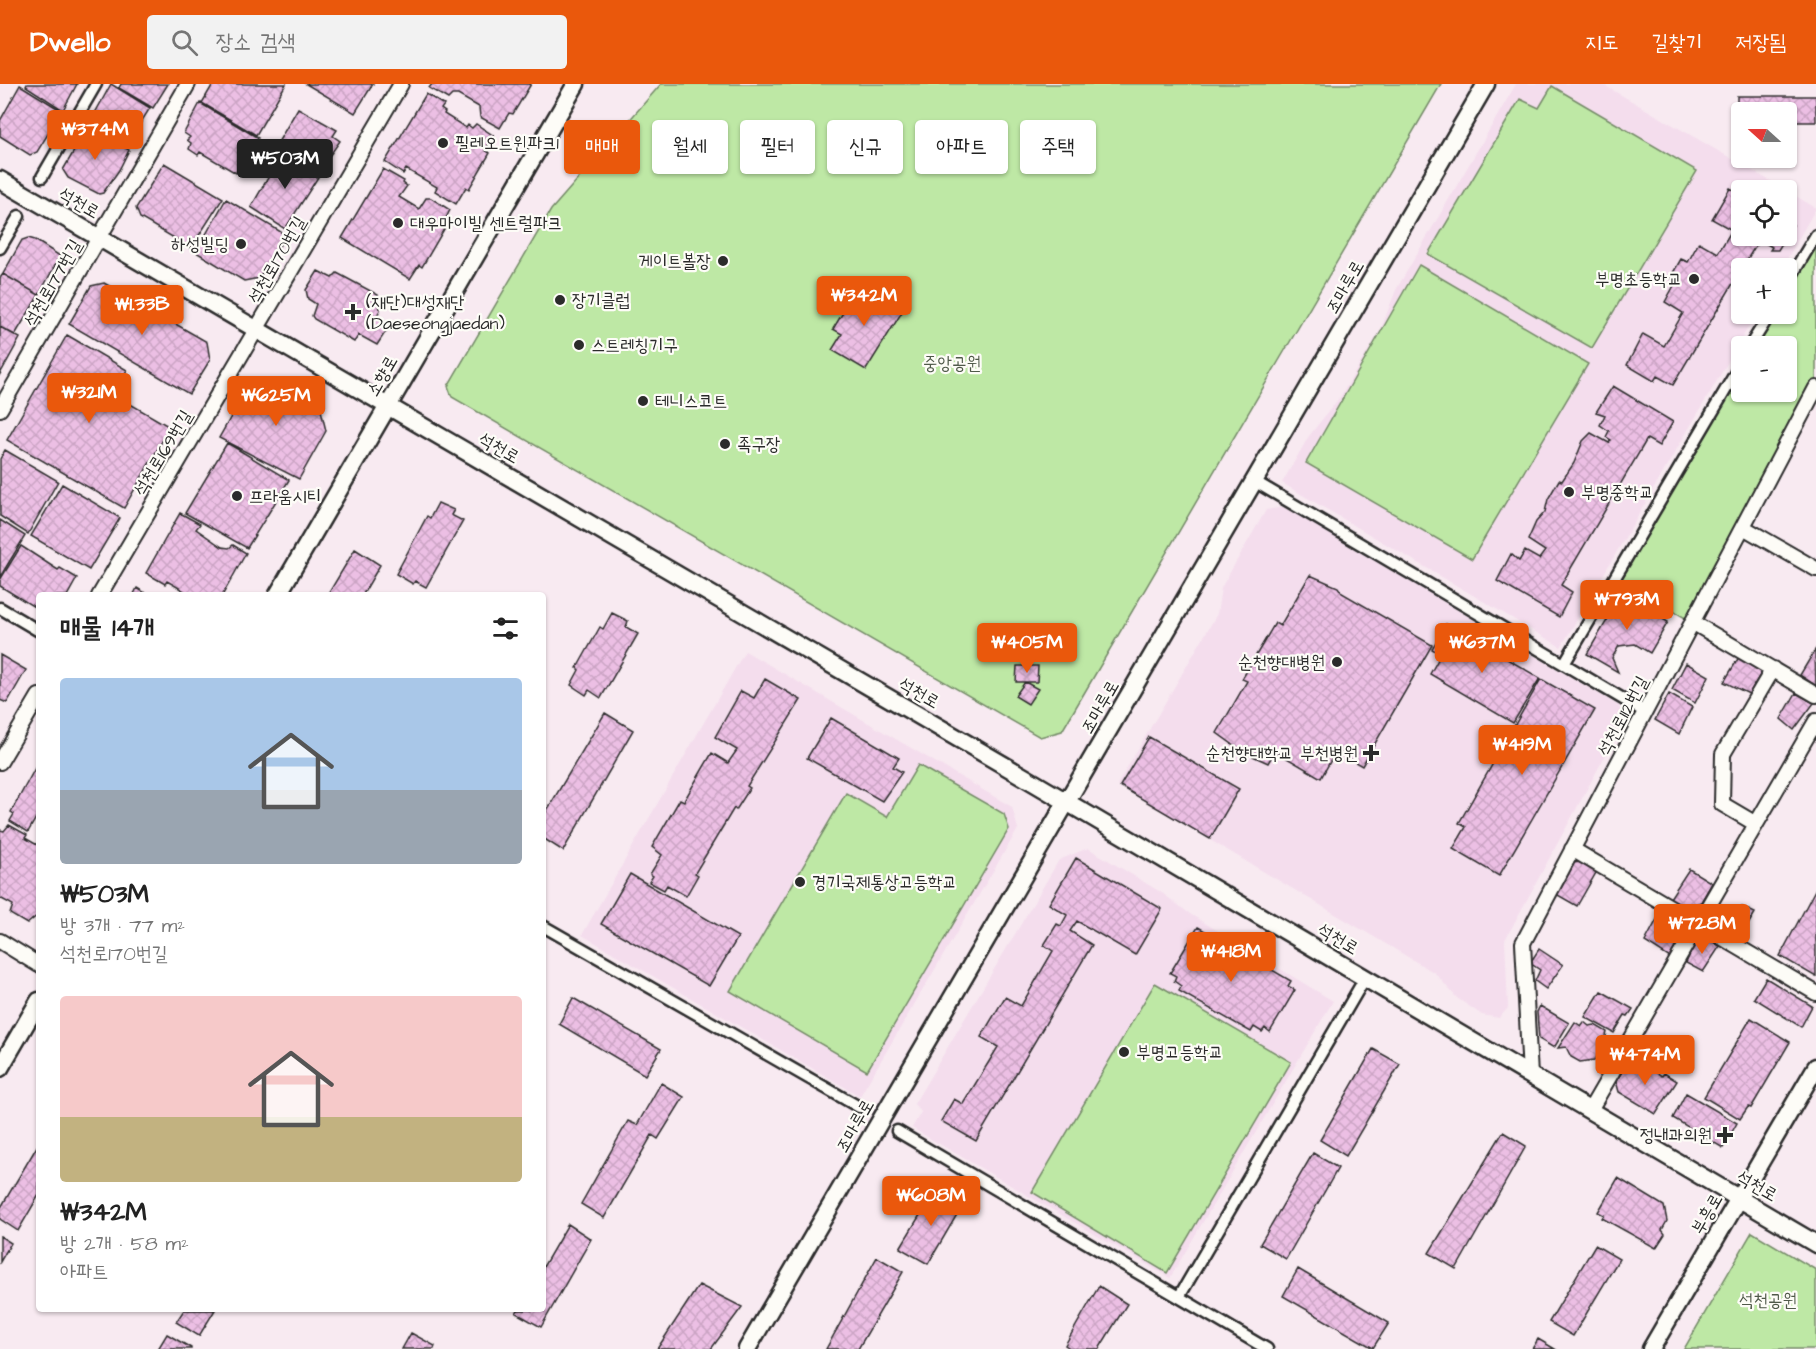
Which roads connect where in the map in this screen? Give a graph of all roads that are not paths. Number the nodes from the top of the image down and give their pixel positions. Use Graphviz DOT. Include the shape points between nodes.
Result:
graph roads {
  1 [pos="96,84"];
  2 [pos="188,84"];
  3 [pos="401,84"];
  4 [pos="576,84"];
  5 [pos="1486,84"];
  6 [pos="42,177"];
  7 [pos="0,180"];
  8 [pos="19,216"];
  9 [pos="1816,235"];
  10 [pos="100,238"];
  11 [pos="0,248"];
  12 [pos="1797,267"];
  13 [pos="257,329"];
  14 [pos="1731,381"];
  15 [pos="1816,388"];
  16 [pos="388,405"];
  17 [pos="0,409"];
  18 [pos="1254,481"];
  19 [pos="1743,527"];
  20 [pos="1815,566"];
  21 [pos="101,592"];
  22 [pos="279,592"];
  23 [pos="0,608"];
  24 [pos="1692,622"];
  25 [pos="36,629"];
  26 [pos="1564,664"];
  27 [pos="1773,669"];
  28 [pos="1816,694"];
  29 [pos="36,701"];
  30 [pos="1645,712"];
  31 [pos="1816,721"];
  32 [pos="0,762"];
  33 [pos="1068,802"];
  34 [pos="1756,824"];
  35 [pos="1572,849"];
  36 [pos="1698,924"];
  37 [pos="546,928"];
  38 [pos="0,941"];
  39 [pos="36,962"];
  40 [pos="1365,978"];
  41 [pos="1816,993"];
  42 [pos="36,1006"];
  43 [pos="0,1068"];
  44 [pos="1816,1069"];
  45 [pos="1530,1075"];
  46 [pos="859,1107"];
  47 [pos="1590,1110"];
  48 [pos="897,1131"];
  49 [pos="1738,1198"];
  50 [pos="1816,1244"];
  51 [pos="1179,1297"];
  52 [pos="747,1349"];
  53 [pos="1267,1349"];
  54 [pos="1651,1349"];
  1 -- 6 [label="street"];
  2 -- 10 [label="street, 석천로177번길"];
  3 -- 13 [label="street, 석천로170번길"];
  4 -- 16 [label="street, 소향로"];
  5 -- 18 [label="street, 조마루로"];
  7 -- 10 [label="street, 석천로"];
  8 -- 11 [label="street"];
  9 -- 12 [label="street"];
  10 -- 13 [label="street, 석천로"];
  10 -- 17 [label="street, 석천로177번길"];
  13 -- 16 [label="street, 석천로"];
  13 -- 21 [label="street, 석천로169번길"];
  14 -- 26 [label="street"];
  15 -- 19 [label="street, 석천로112번길"];
  16 -- 22 [label="street, 소향로"];
  16 -- 33 [label="street, 석천로"];
  18 -- 26 [label="street"];
  18 -- 33 [label="street, 조마루로"];
  19 -- 20 [label="street"];
  19 -- 24 [label="street, 석천로112번길"];
  23 -- 25 [label="street"];
  24 -- 27 [label="street"];
  24 -- 30 [label="street, 석천로112번길"];
  26 -- 30 [label="street"];
  27 -- 28 [label="street"];
  27 -- 34 [label="street" via="1724,753 1722,804"];
  29 -- 32 [label="street"];
  30 -- 35 [label="street, 석천로112번길"];
  31 -- 34 [label="street"];
  33 -- 40 [label="street, 석천로"];
  33 -- 52 [label="street, 조마루로"];
  34 -- 36 [label="street"];
  35 -- 36 [label="street"];
  35 -- 45 [label="street, 석천로112번길" via="1523,943"];
  36 -- 41 [label="street"];
  36 -- 47 [label="street"];
  37 -- 46 [label="street"];
  38 -- 39 [label="street"];
  40 -- 45 [label="street, 석천로"];
  40 -- 51 [label="street"];
  42 -- 43 [label="street"];
  44 -- 49 [label="street, 부흥로"];
  45 -- 47 [label="street, 석천로"];
  47 -- 49 [label="street, 석천로"];
  48 -- 51 [label="street"];
  49 -- 50 [label="street, 석천로"];
  49 -- 54 [label="street, 부흥로"];
  51 -- 53 [label="street"];
}
